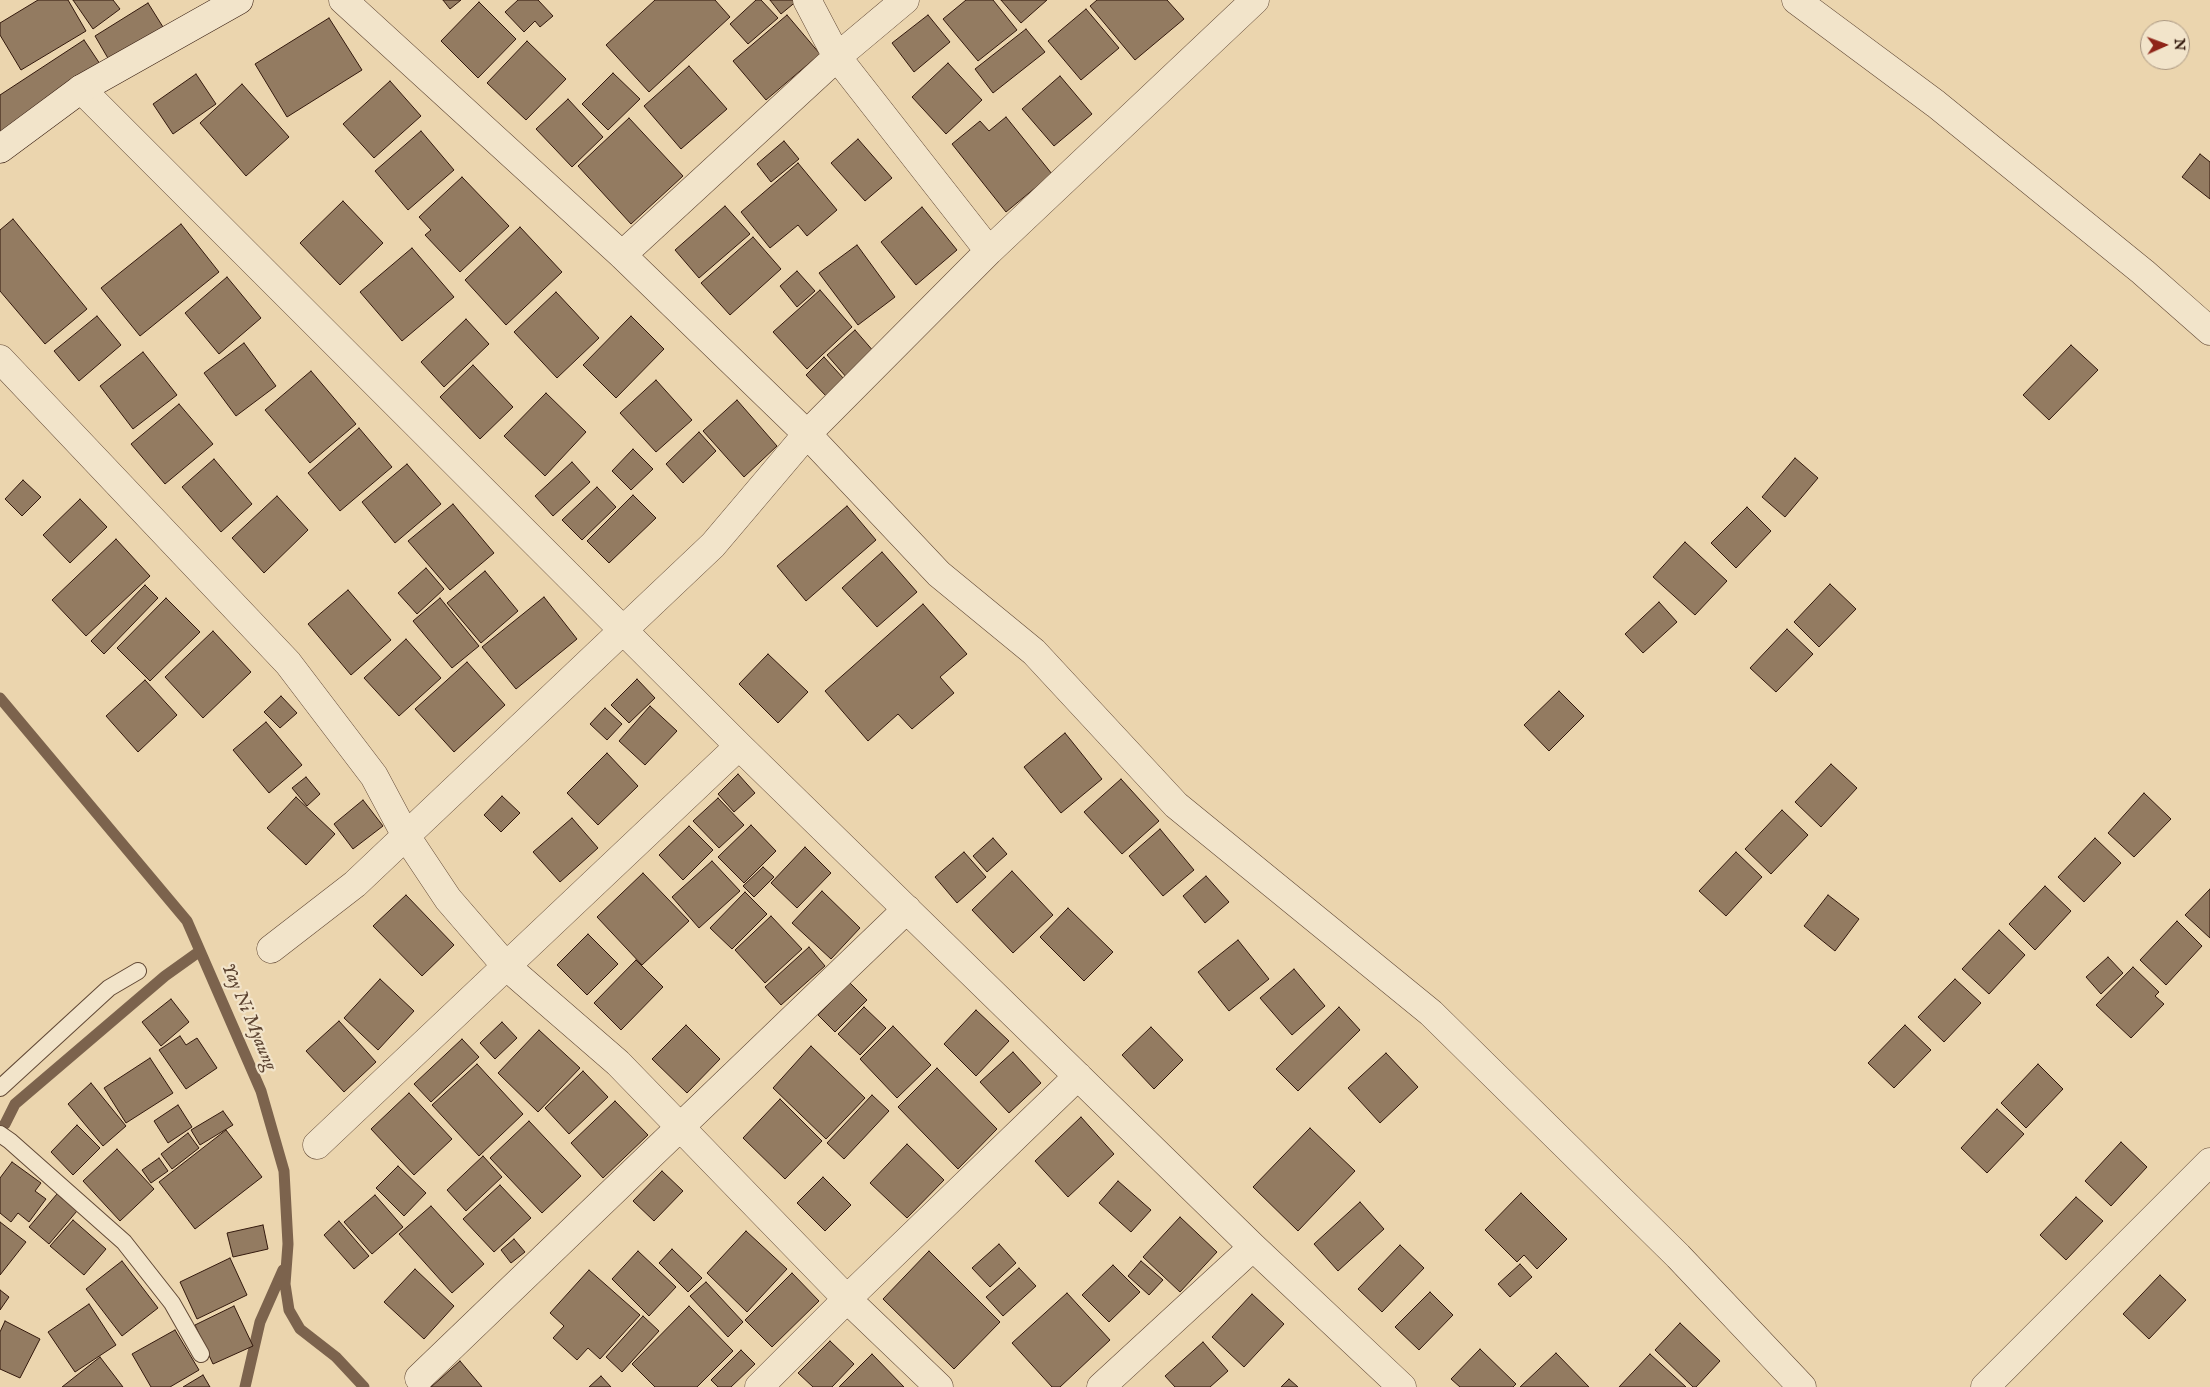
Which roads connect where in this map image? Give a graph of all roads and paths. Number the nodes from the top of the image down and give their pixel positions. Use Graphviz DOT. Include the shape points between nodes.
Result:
graph roads {
  1 [pos="239,0"];
  2 [pos="343,0"];
  3 [pos="807,0"];
  4 [pos="905,0"];
  5 [pos="1255,0"];
  6 [pos="1796,0"];
  7 [pos="837,58"];
  8 [pos="81,89"];
  9 [pos="0,149"];
  10 [pos="989,251"];
  11 [pos="622,255"];
  12 [pos="2210,331"];
  13 [pos="0,359"];
  14 [pos="806,434"];
  15 [pos="623,629"];
  16 [pos="739,746"];
  17 [pos="406,836"];
  18 [pos="907,909"];
  19 [pos="271,949"];
  20 [pos="506,966"];
  21 [pos="138,971"];
  22 [pos="1078,1076"];
  23 [pos="0,1088"];
  24 [pos="680,1127"];
  25 [pos="5,1137"];
  26 [pos="317,1145"];
  27 [pos="2210,1162"];
  28 [pos="1252,1246"];
  29 [pos="847,1299"];
  30 [pos="201,1354"];
  31 [pos="419,1378"];
  32 [pos="758,1387"];
  33 [pos="939,1387"];
  34 [pos="1101,1387"];
  35 [pos="1402,1387"];
  36 [pos="1802,1387"];
  37 [pos="1985,1387"];
  1 -- 8 [label="street"];
  2 -- 11 [label="street"];
  3 -- 7 [label="street"];
  4 -- 7 [label="street"];
  5 -- 10 [label="street"];
  6 -- 12 [label="street" via="1936,104 2143,272"];
  7 -- 10 [label="street"];
  7 -- 11 [label="street"];
  8 -- 9 [label="street"];
  8 -- 15 [label="street"];
  10 -- 14 [label="street"];
  11 -- 14 [label="street"];
  13 -- 17 [label="street" via="288,663 374,776"];
  14 -- 15 [label="street" via="713,545"];
  14 -- 36 [label="street" via="939,574 1034,652 1176,805 1431,1013 1678,1256"];
  15 -- 16 [label="street"];
  15 -- 17 [label="street"];
  16 -- 18 [label="street"];
  16 -- 20 [label="street"];
  17 -- 19 [label="street" via="354,884"];
  17 -- 20 [label="street" via="448,900"];
  18 -- 22 [label="street"];
  18 -- 24 [label="street"];
  20 -- 24 [label="street" via="618,1063"];
  20 -- 26 [label="street"];
  21 -- 23 [label="lane" via="109,988"];
  22 -- 28 [label="street"];
  22 -- 29 [label="street"];
  24 -- 29 [label="street"];
  24 -- 31 [label="street"];
  25 -- 30 [label="lane" via="124,1242 172,1303"];
  27 -- 37 [label="street"];
  28 -- 34 [label="street"];
  28 -- 35 [label="street"];
  29 -- 32 [label="street"];
  29 -- 33 [label="street"];
}
